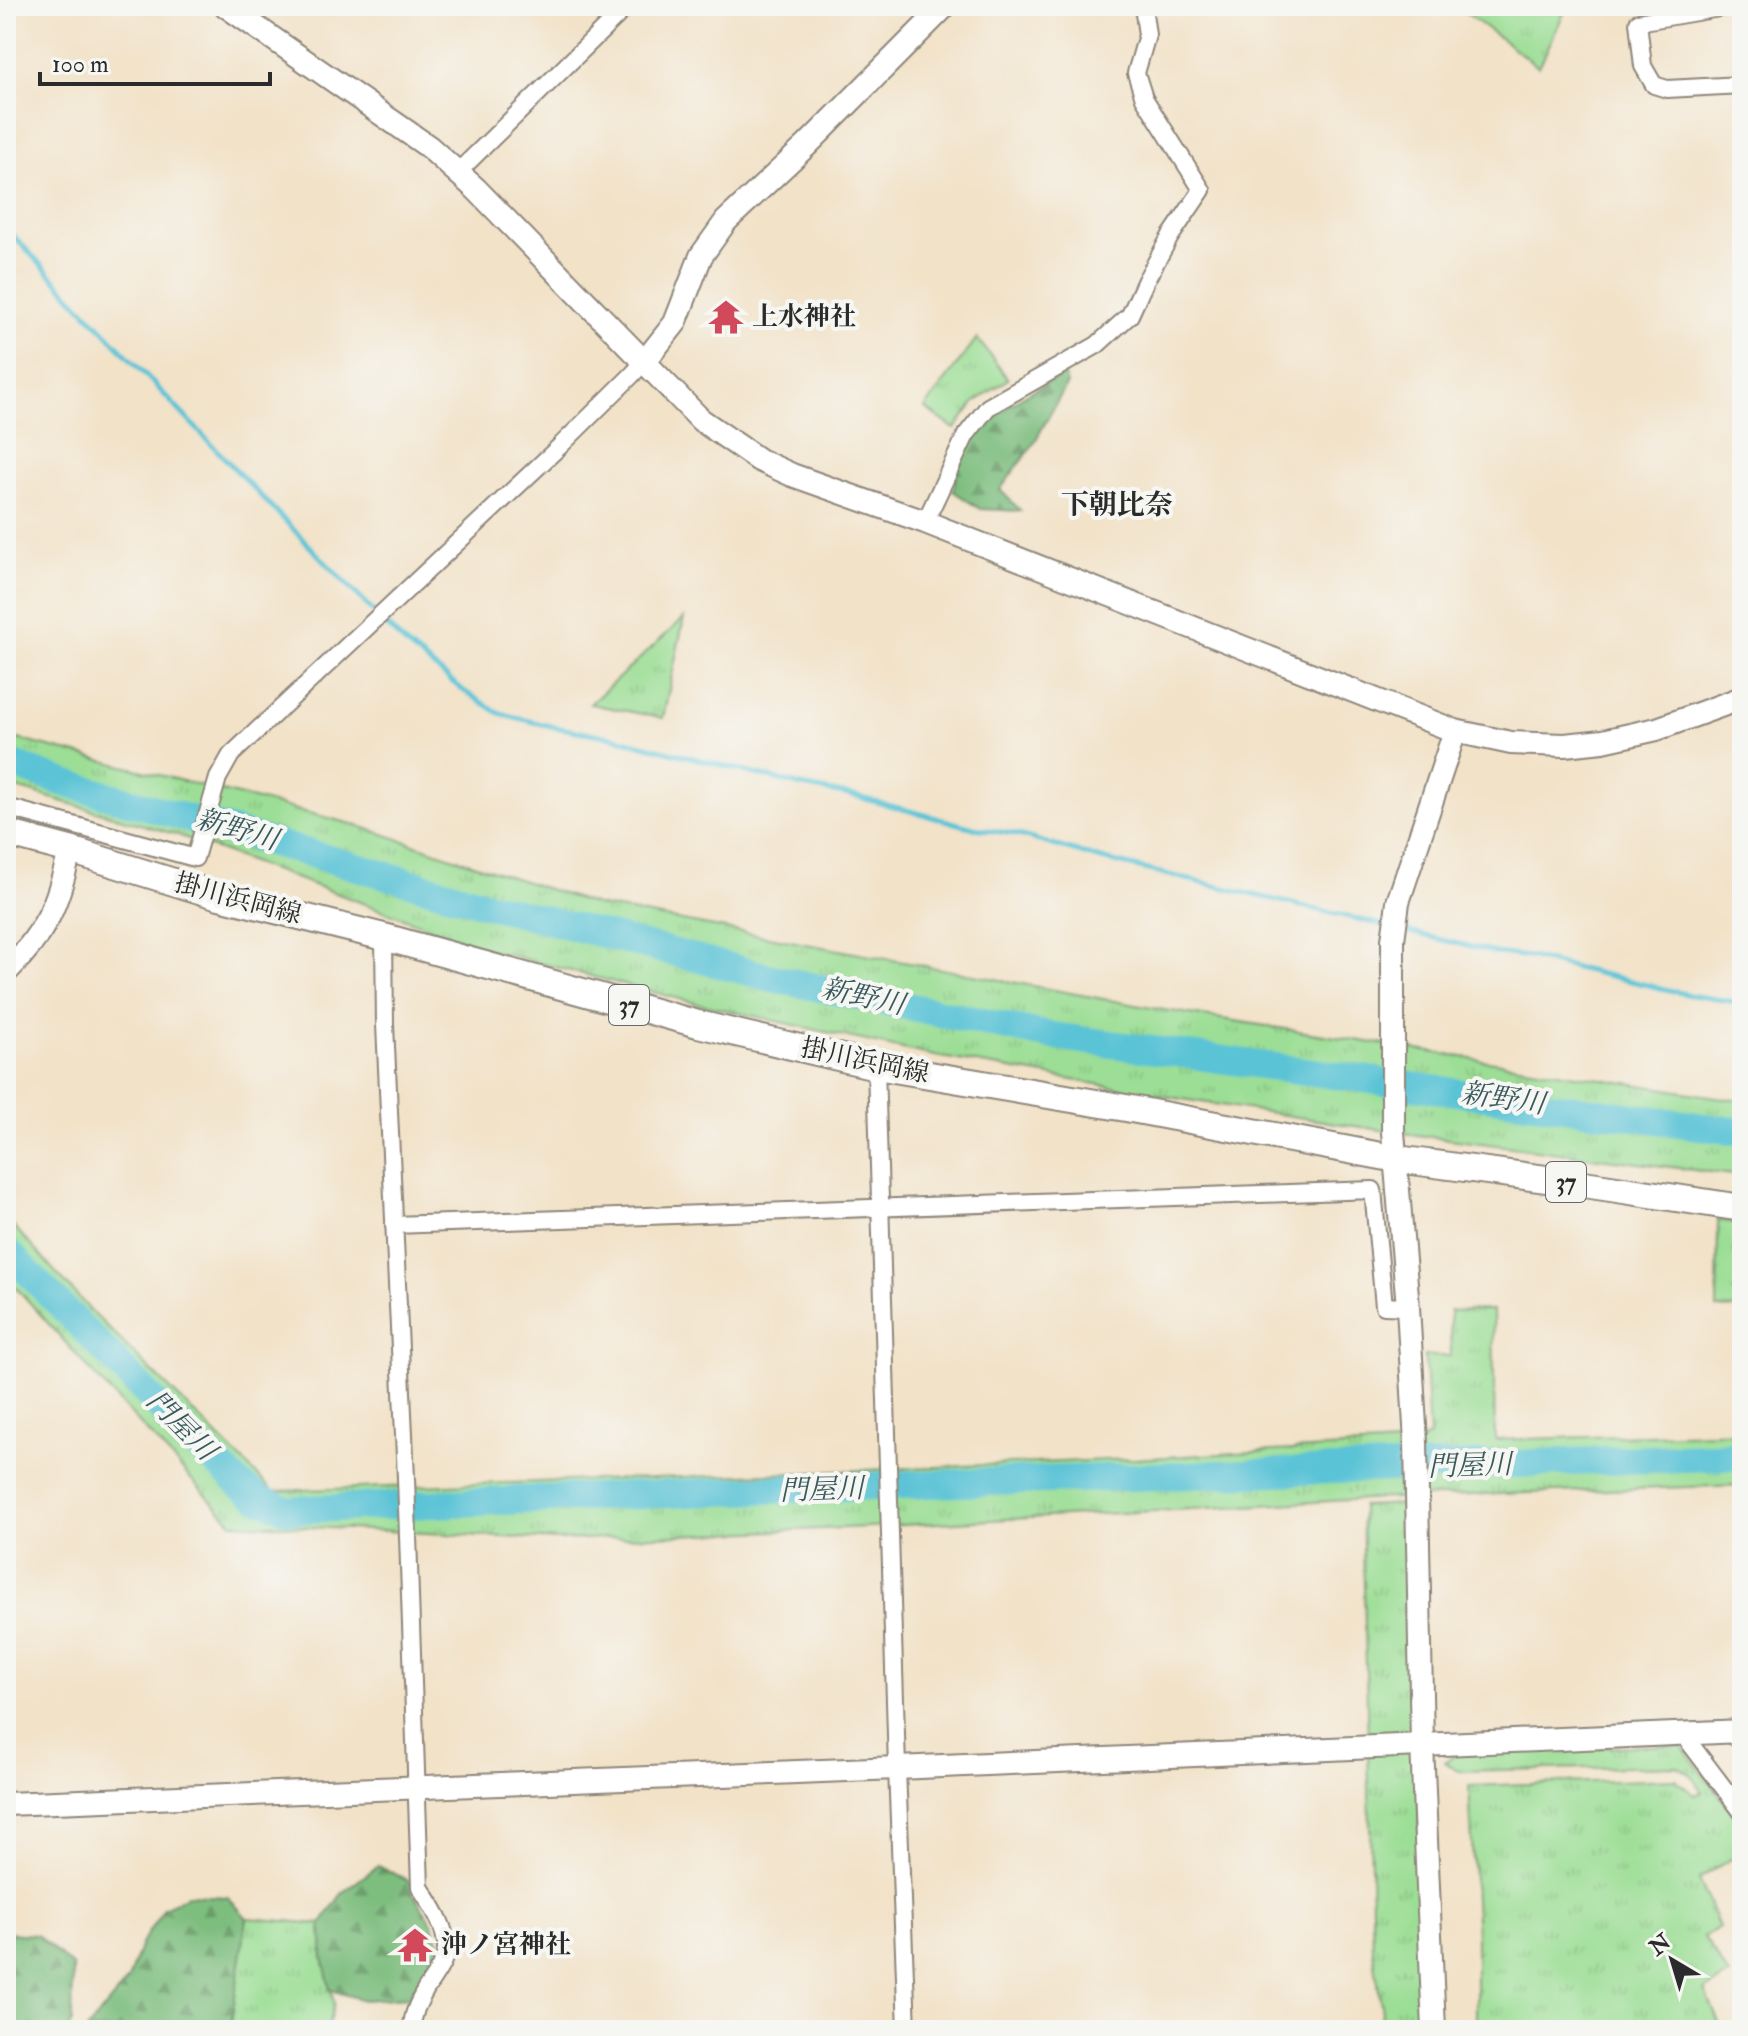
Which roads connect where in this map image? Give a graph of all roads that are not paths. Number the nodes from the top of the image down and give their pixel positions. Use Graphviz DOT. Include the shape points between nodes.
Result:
graph roads {
  1 [pos="226,6"];
  2 [pos="627,6"];
  3 [pos="945,6"];
  4 [pos="1143,6"];
  5 [pos="1731,6"];
  6 [pos="1742,85"];
  7 [pos="458,172"];
  8 [pos="645,361"];
  9 [pos="925,522"];
  10 [pos="1742,698"];
  11 [pos="1455,731"];
  12 [pos="6,807"];
  13 [pos="6,833"];
  14 [pos="70,850"];
  15 [pos="384,937"];
  16 [pos="6,972"];
  17 [pos="876,1066"];
  18 [pos="1397,1159"];
  19 [pos="1740,1206"];
  20 [pos="880,1208"];
  21 [pos="394,1225"];
  22 [pos="1408,1307"];
  23 [pos="1742,1731"];
  24 [pos="1683,1734"];
  25 [pos="1422,1744"];
  26 [pos="897,1768"];
  27 [pos="417,1787"];
  28 [pos="6,1804"];
  29 [pos="1742,1812"];
  30 [pos="412,2030"];
  31 [pos="907,2030"];
  32 [pos="1434,2030"];
  1 -- 7 [label="street"];
  2 -- 7 [label="street"];
  3 -- 8 [label="street" via="726,221 701,256 675,323"];
  4 -- 9 [label="street" via="1147,35 1136,73 1144,98 1202,190 1170,237 1130,315 1097,345 988,407 966,435"];
  5 -- 6 [label="street" via="1638,22 1643,66 1654,85 1667,89"];
  7 -- 8 [label="street"];
  8 -- 9 [label="street" via="701,420 759,460"];
  8 -- 12 [label="street" via="231,755 218,778 195,858"];
  9 -- 11 [label="street"];
  10 -- 11 [label="street" via="1657,729 1578,744 1511,743"];
  11 -- 18 [label="street" via="1398,902 1392,1046"];
  13 -- 14 [label="main road, 掛川浜岡線 / 37"];
  14 -- 15 [label="main road, 掛川浜岡線 / 37" via="219,896"];
  14 -- 16 [label="street" via="47,921"];
  15 -- 17 [label="main road, 掛川浜岡線 / 37" via="698,1024"];
  15 -- 21 [label="street"];
  17 -- 18 [label="main road, 掛川浜岡線 / 37"];
  17 -- 20 [label="street"];
  18 -- 19 [label="main road, 掛川浜岡線 / 37"];
  18 -- 22 [label="street"];
  20 -- 21 [label="street"];
  20 -- 22 [label="street" via="1373,1190 1384,1306"];
  20 -- 26 [label="street"];
  21 -- 27 [label="street"];
  22 -- 25 [label="street"];
  23 -- 24 [label="street"];
  24 -- 25 [label="street"];
  24 -- 29 [label="street"];
  25 -- 26 [label="street"];
  25 -- 32 [label="street"];
  26 -- 27 [label="street"];
  26 -- 31 [label="street"];
  27 -- 28 [label="street"];
  27 -- 30 [label="street" via="420,1887 438,1916 446,1952 419,2001"];
}
